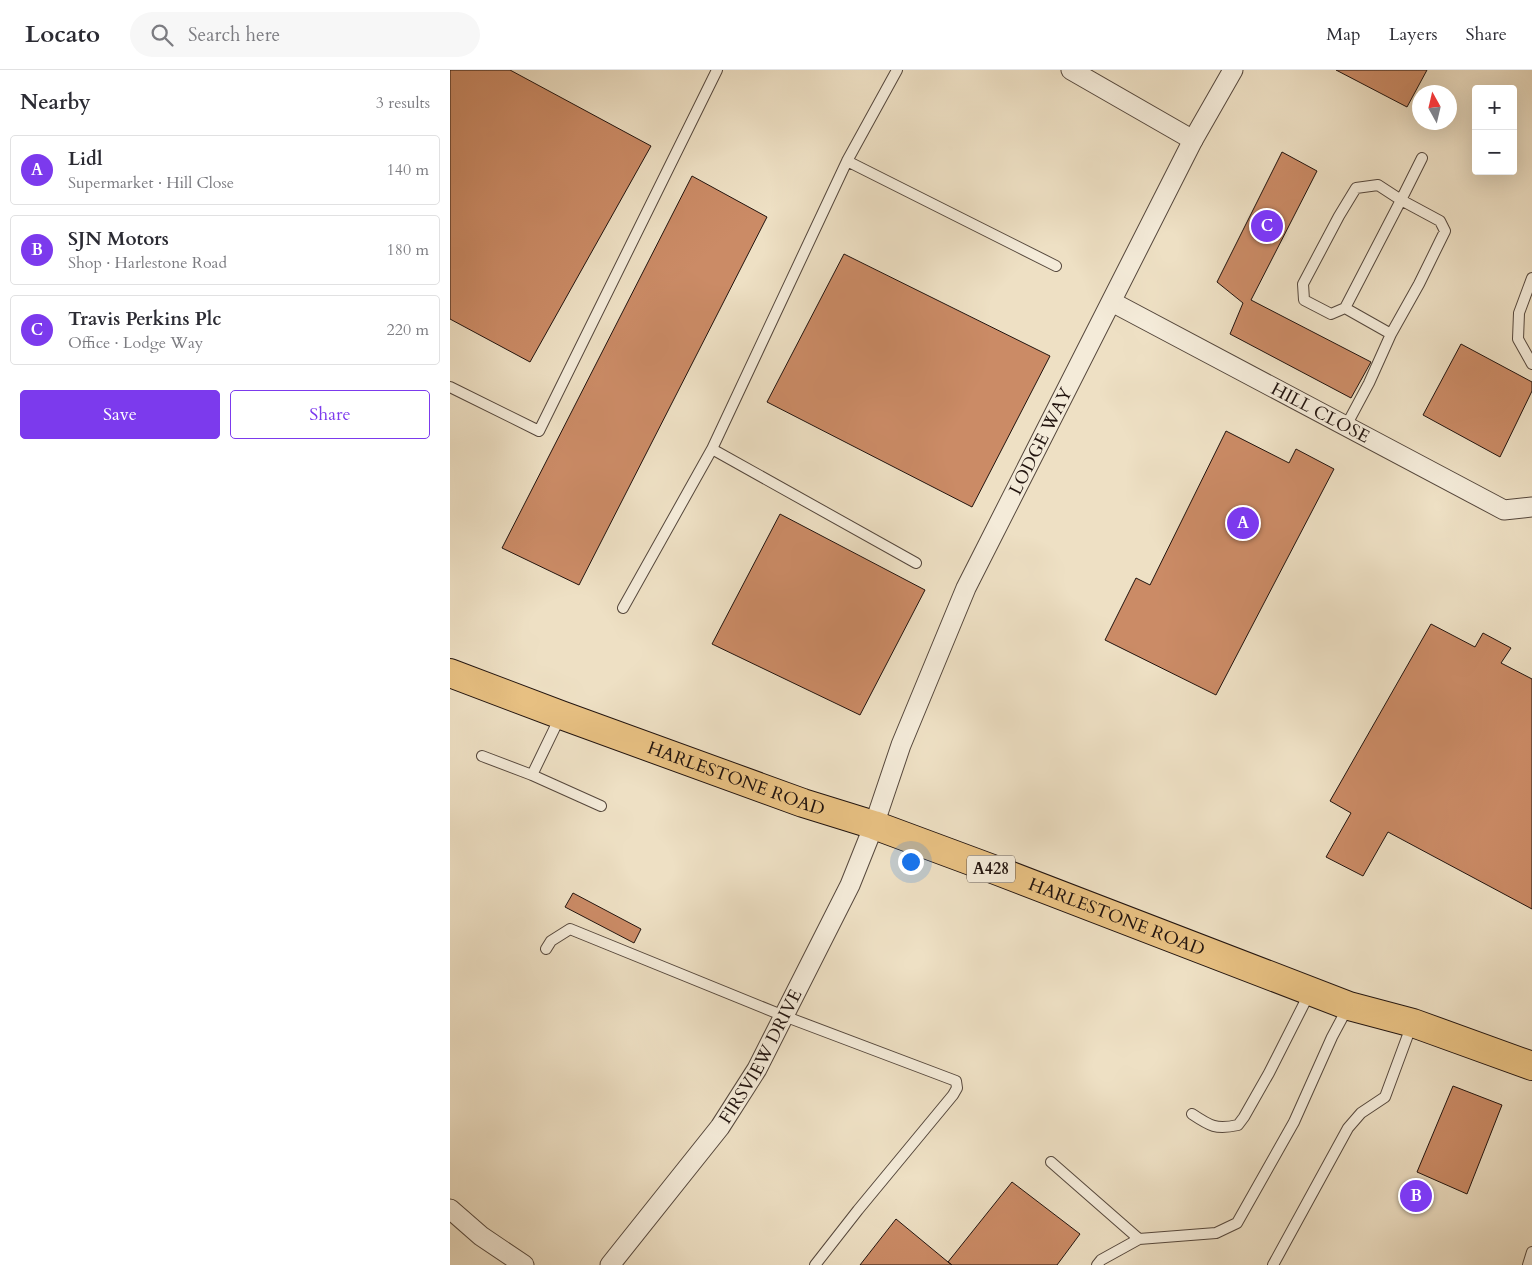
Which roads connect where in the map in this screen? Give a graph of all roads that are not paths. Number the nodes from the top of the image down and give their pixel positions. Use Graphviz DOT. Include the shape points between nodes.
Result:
graph roads {
  1 [pos="717,70"];
  2 [pos="897,70"];
  3 [pos="1071,70"];
  4 [pos="1233,70"];
  5 [pos="1193,140"];
  6 [pos="1422,158"];
  7 [pos="847,161"];
  8 [pos="1401,200"];
  9 [pos="1056,266"];
  10 [pos="1532,278"];
  11 [pos="1112,302"];
  12 [pos="1345,308"];
  13 [pos="1391,334"];
  14 [pos="1532,364"];
  15 [pos="450,387"];
  16 [pos="1346,426"];
  17 [pos="712,449"];
  18 [pos="1531,510"];
  19 [pos="916,563"];
  20 [pos="623,608"];
  21 [pos="450,673"];
  22 [pos="561,715"];
  23 [pos="482,756"];
  24 [pos="532,775"];
  25 [pos="601,806"];
  26 [pos="874,826"];
  27 [pos="546,949"];
  28 [pos="1310,991"];
  29 [pos="1349,1006"];
  30 [pos="784,1016"];
  31 [pos="1413,1023"];
  32 [pos="1532,1066"];
  33 [pos="1192,1114"];
  34 [pos="1051,1162"];
  35 [pos="450,1209"];
  36 [pos="1139,1238"];
  37 [pos="1532,1252"];
  38 [pos="524,1265"];
  39 [pos="610,1265"];
  40 [pos="815,1265"];
  41 [pos="1097,1265"];
  42 [pos="1273,1265"];
  43 [pos="1528,1265"];
  1 -- 15 [label="lane" via="539,431"];
  2 -- 7 [label="lane"];
  3 -- 5 [label="street"];
  4 -- 5 [label="street, LODGE WAY"];
  5 -- 11 [label="street, LODGE WAY"];
  6 -- 8 [label="lane"];
  7 -- 9 [label="lane"];
  7 -- 17 [label="lane"];
  8 -- 12 [label="lane"];
  8 -- 12 [label="lane" via="1378,185 1356,188 1303,284 1304,300 1331,314"];
  8 -- 13 [label="lane" via="1440,221 1445,231"];
  10 -- 14 [label="lane" via="1519,313 1518,339"];
  11 -- 16 [label="street, HILL CLOSE"];
  11 -- 26 [label="street, LODGE WAY" via="966,588 901,745"];
  12 -- 13 [label="lane"];
  13 -- 16 [label="lane"];
  16 -- 18 [label="street, HILL CLOSE" via="1504,510"];
  17 -- 19 [label="lane"];
  17 -- 20 [label="lane"];
  21 -- 22 [label="main road, HARLESTONE ROAD / A428"];
  22 -- 24 [label="lane"];
  22 -- 26 [label="main road, HARLESTONE ROAD / A428"];
  23 -- 24 [label="lane"];
  24 -- 25 [label="lane"];
  26 -- 28 [label="main road, HARLESTONE ROAD / A428"];
  26 -- 30 [label="street, FIRSVIEW DRIVE" via="850,885"];
  27 -- 30 [label="lane" via="570,929"];
  28 -- 29 [label="main road, HARLESTONE ROAD / A428"];
  28 -- 33 [label="lane" via="1269,1073 1238,1125 1210,1126"];
  29 -- 31 [label="main road, HARLESTONE ROAD / A428"];
  29 -- 36 [label="lane" via="1294,1122 1237,1223 1216,1233"];
  30 -- 39 [label="street, FIRSVIEW DRIVE" via="757,1069 720,1127"];
  30 -- 40 [label="lane" via="956,1081 957,1088"];
  31 -- 32 [label="main road, HARLESTONE ROAD / A428"];
  31 -- 42 [label="lane" via="1384,1097 1348,1128"];
  34 -- 36 [label="lane"];
  35 -- 38 [label="street" via="481,1236"];
  36 -- 41 [label="lane"];
  37 -- 43 [label="lane"];
}
